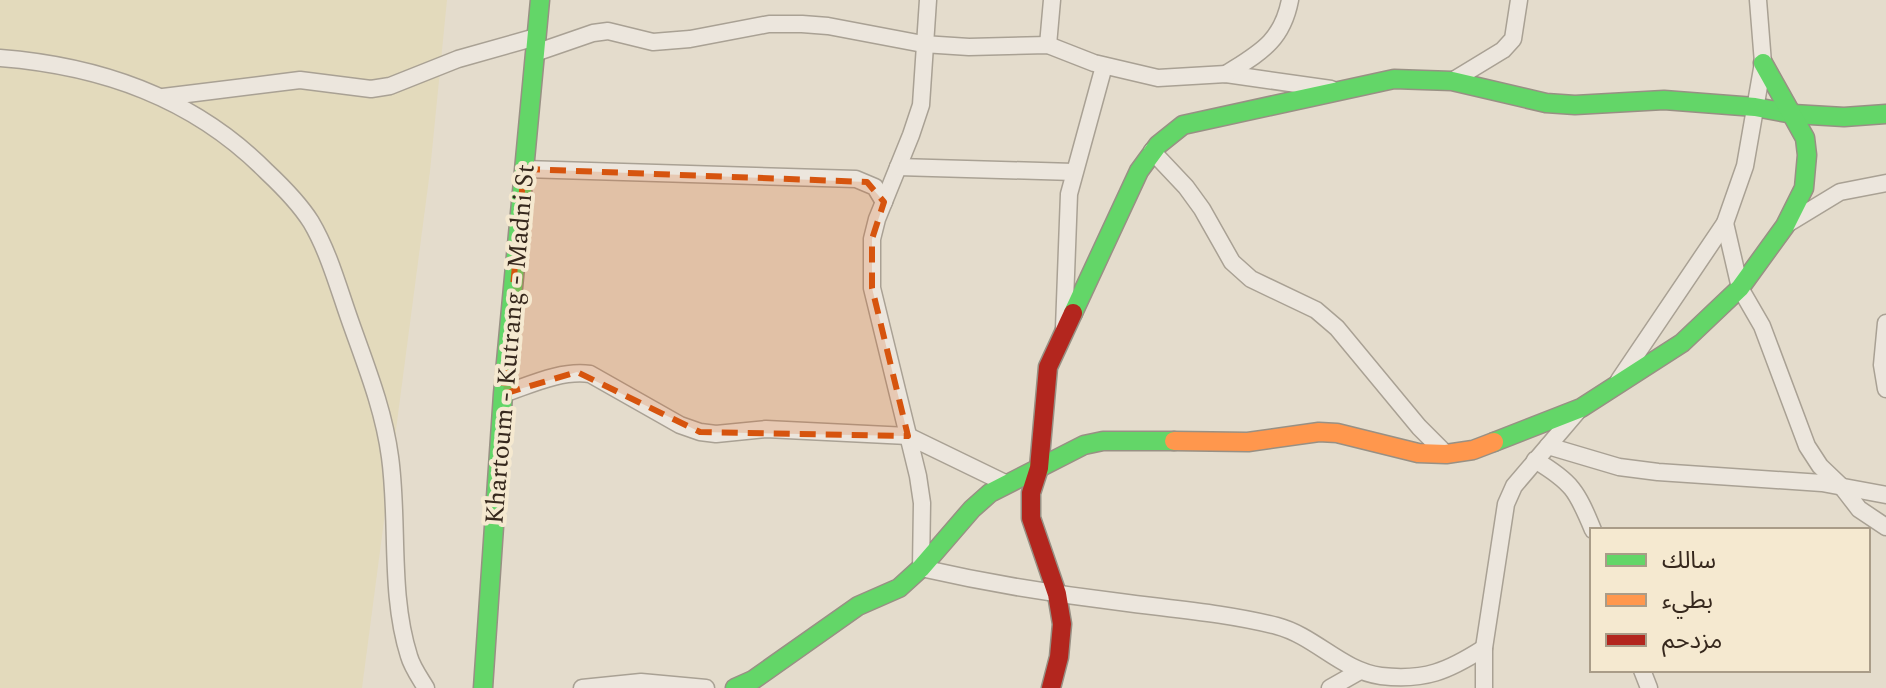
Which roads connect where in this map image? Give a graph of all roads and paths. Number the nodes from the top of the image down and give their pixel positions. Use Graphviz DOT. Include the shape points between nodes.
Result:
graph roads {
  1 [pos="540,0"];
  2 [pos="928,0"];
  3 [pos="1052,0"];
  4 [pos="1290,0"];
  5 [pos="1519,0"];
  6 [pos="1741,0"];
  7 [pos="1758,6"];
  8 [pos="923,44"];
  9 [pos="535,45"];
  10 [pos="1048,45"];
  11 [pos="0,58"];
  12 [pos="1763,63"];
  13 [pos="1104,66"];
  14 [pos="1226,74"];
  15 [pos="1452,81"];
  16 [pos="1336,89"];
  17 [pos="161,97"];
  18 [pos="1755,107"];
  19 [pos="1793,114"];
  20 [pos="1886,114"];
  21 [pos="1152,151"];
  22 [pos="898,167"];
  23 [pos="524,169"];
  24 [pos="1074,172"];
  25 [pos="1886,183"];
  26 [pos="884,202"];
  27 [pos="1725,223"];
  28 [pos="1785,226"];
  29 [pos="1740,288"];
  30 [pos="1886,323"];
  31 [pos="1064,331"];
  32 [pos="1615,384"];
  33 [pos="1886,389"];
  34 [pos="503,394"];
  35 [pos="1581,408"];
  36 [pos="908,436"];
  37 [pos="1548,446"];
  38 [pos="1446,454"];
  39 [pos="1535,460"];
  40 [pos="1039,468"];
  41 [pos="1007,484"];
  42 [pos="1842,487"];
  43 [pos="1886,495"];
  44 [pos="1886,527"];
  45 [pos="1592,528"];
  46 [pos="921,568"];
  47 [pos="1057,594"];
  48 [pos="1484,648"];
  49 [pos="1360,671"];
  50 [pos="426,688"];
  51 [pos="483,688"];
  52 [pos="582,688"];
  53 [pos="706,688"];
  54 [pos="735,688"];
  55 [pos="1051,688"];
  56 [pos="1330,688"];
  57 [pos="1484,688"];
  1 -- 9 [label="main road, Khartoum - Kutrang - Madni St"];
  2 -- 8 [label="street"];
  3 -- 10 [label="street"];
  4 -- 14 [label="street" via="1273,41"];
  5 -- 15 [label="street" via="1513,39"];
  6 -- 7 [label="street"];
  7 -- 12 [label="street"];
  8 -- 9 [label="street" via="828,26 769,24 690,39 653,42 608,31"];
  8 -- 10 [label="street"];
  8 -- 22 [label="street" via="921,105"];
  9 -- 17 [label="street" via="458,59 371,89 300,80"];
  9 -- 23 [label="main road, Khartoum - Kutrang - Madni St"];
  10 -- 13 [label="street"];
  11 -- 17 [label="street" via="45,61"];
  12 -- 18 [label="street"];
  12 -- 19 [label="main road"];
  13 -- 14 [label="street" via="1158,78"];
  13 -- 24 [label="street"];
  14 -- 16 [label="street"];
  15 -- 16 [label="main road" via="1394,79"];
  15 -- 18 [label="main road" via="1546,103 1664,100"];
  16 -- 21 [label="main road" via="1183,125"];
  17 -- 50 [label="street" via="246,150 312,224 379,404 391,470 400,617 409,659"];
  18 -- 19 [label="main road"];
  18 -- 27 [label="street" via="1745,166"];
  19 -- 20 [label="main road"];
  19 -- 28 [label="main road" via="1805,138 1807,170"];
  21 -- 31 [label="main road"];
  21 -- 38 [label="street" via="1202,209 1232,262 1251,279 1316,310 1337,328"];
  22 -- 24 [label="street"];
  22 -- 26 [label="street"];
  23 -- 26 [label="street" via="856,179 875,187"];
  23 -- 34 [label="main road, Khartoum - Kutrang - Madni St"];
  24 -- 31 [label="street" via="1066,224"];
  25 -- 28 [label="street" via="1840,192"];
  26 -- 36 [label="street" via="872,239 872,288"];
  27 -- 29 [label="street"];
  27 -- 32 [label="street"];
  28 -- 29 [label="main road"];
  29 -- 32 [label="main road" via="1682,343"];
  29 -- 42 [label="street" via="1762,326 1807,446"];
  30 -- 33 [label="street"];
  31 -- 40 [label="main road" via="1048,367"];
  32 -- 35 [label="main road"];
  34 -- 36 [label="street" via="577,372 700,432 766,429"];
  34 -- 51 [label="main road, Khartoum - Kutrang - Madni St"];
  35 -- 37 [label="street"];
  35 -- 38 [label="main road" via="1473,450"];
  36 -- 41 [label="street"];
  36 -- 46 [label="street" via="922,503"];
  37 -- 39 [label="street"];
  37 -- 42 [label="street" via="1619,467"];
  38 -- 40 [label="main road" via="1319,432 1248,442 1103,441"];
  39 -- 45 [label="street" via="1563,477 1578,494"];
  39 -- 48 [label="street" via="1506,504"];
  40 -- 41 [label="main road"];
  40 -- 47 [label="main road" via="1031,518"];
  41 -- 46 [label="main road" via="972,509"];
  42 -- 43 [label="street"];
  42 -- 44 [label="street" via="1859,509"];
  46 -- 47 [label="street"];
  46 -- 54 [label="main road" via="899,588 858,606"];
  47 -- 49 [label="street" via="1277,626 1301,634"];
  47 -- 55 [label="main road" via="1062,624"];
  48 -- 49 [label="street" via="1427,676"];
  48 -- 57 [label="street"];
  49 -- 56 [label="street"];
  52 -- 53 [label="street" via="641,682"];
}
